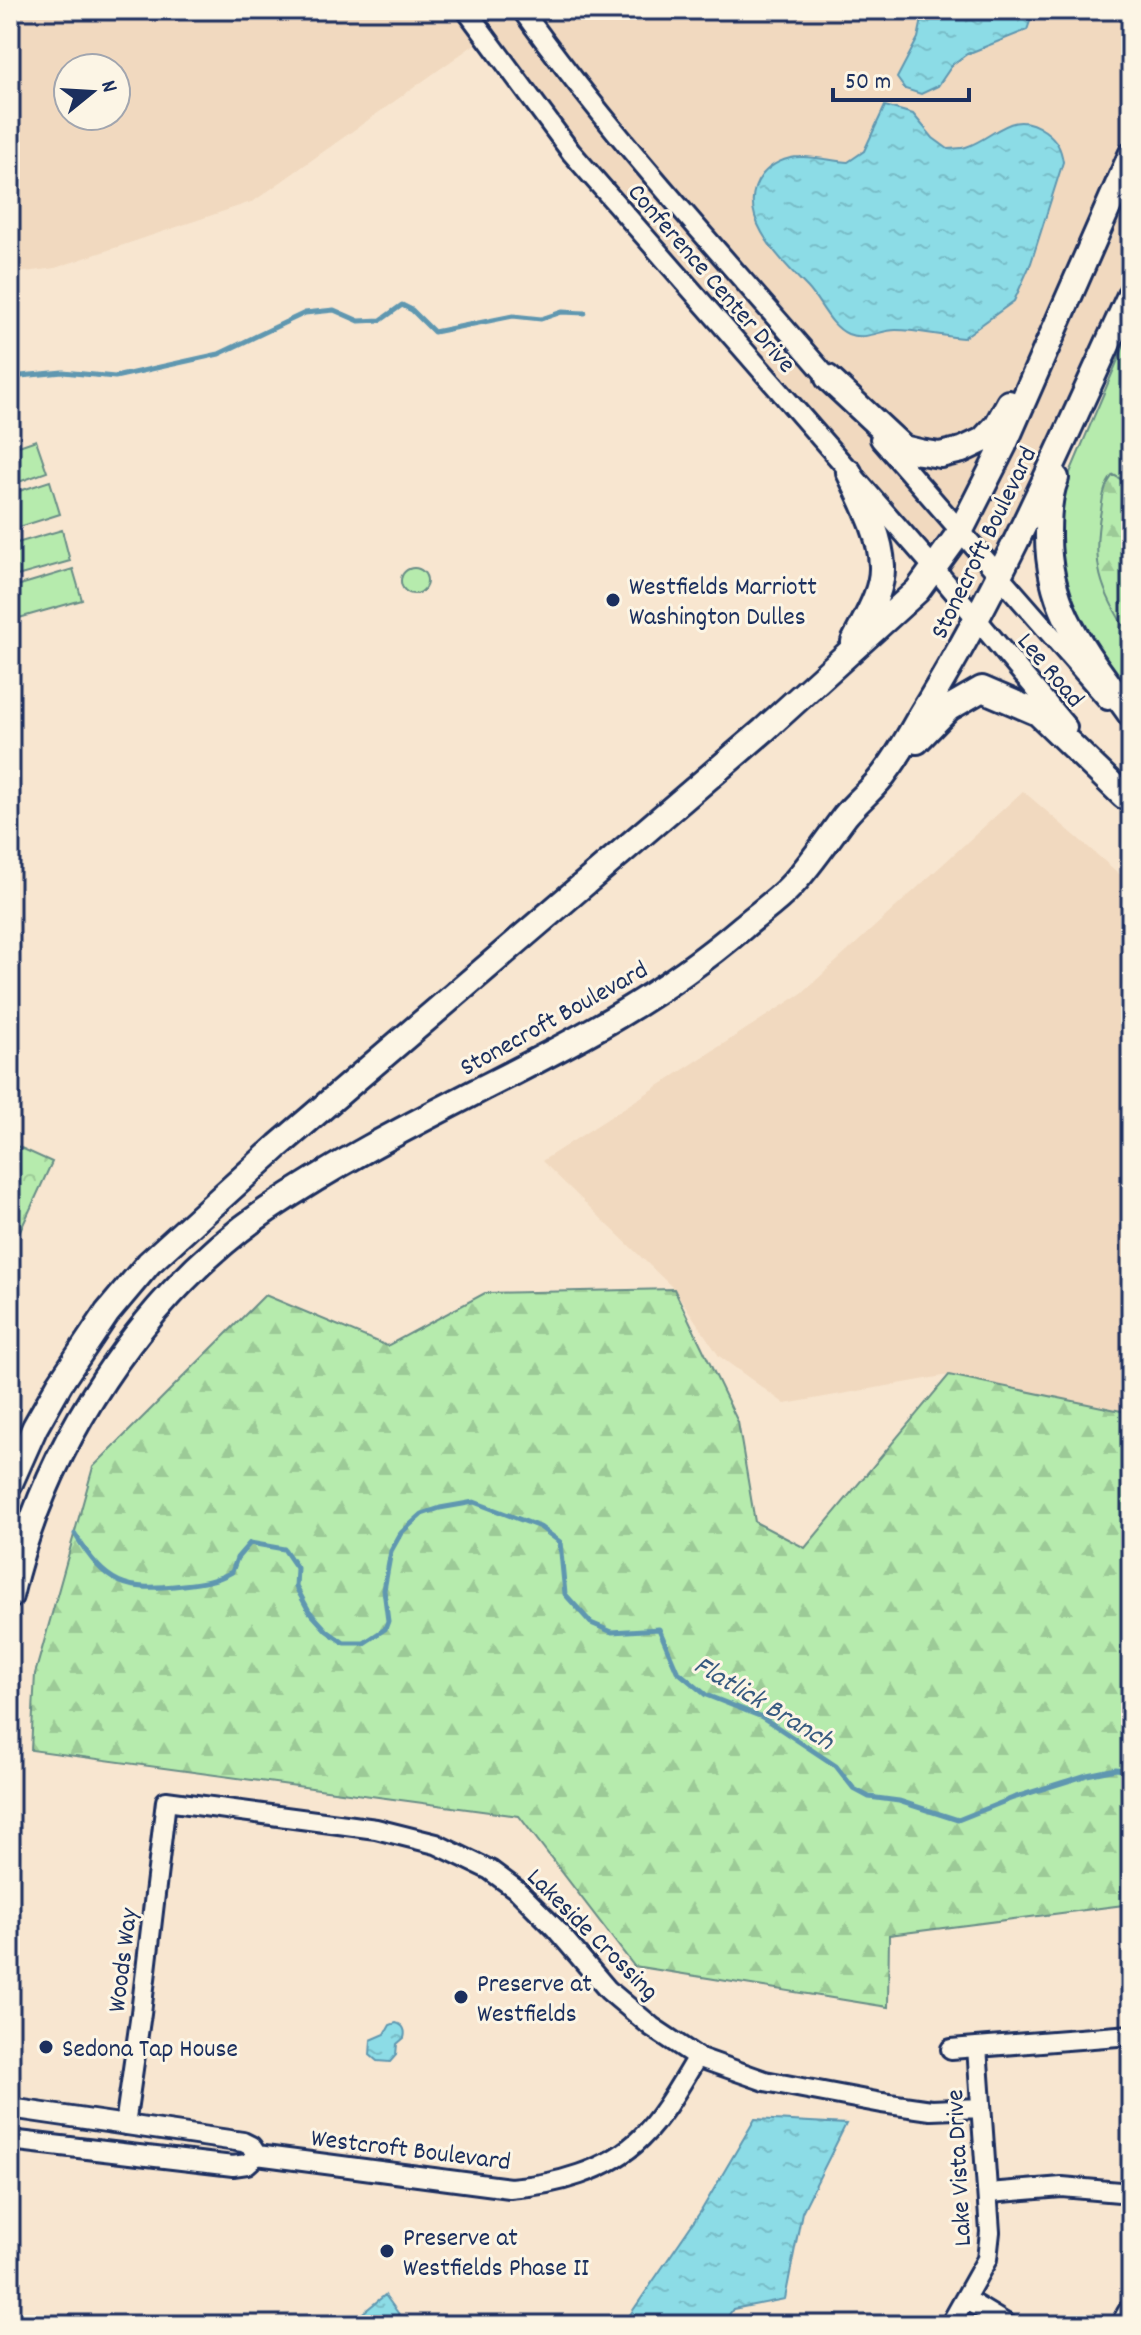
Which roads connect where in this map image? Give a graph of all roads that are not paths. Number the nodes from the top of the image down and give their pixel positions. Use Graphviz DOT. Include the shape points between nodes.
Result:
graph roads {
  1 [pos="466,10"];
  2 [pos="522,10"];
  3 [pos="1131,154"];
  4 [pos="1131,293"];
  5 [pos="1108,343"];
  6 [pos="828,378"];
  7 [pos="849,472"];
  8 [pos="960,532"];
  9 [pos="934,568"];
  10 [pos="999,577"];
  11 [pos="978,620"];
  12 [pos="848,655"];
  13 [pos="1131,715"];
  14 [pos="1131,726"];
  15 [pos="885,774"];
  16 [pos="1128,799"];
  17 [pos="10,1483"];
  18 [pos="10,1596"];
  19 [pos="166,1801"];
  20 [pos="1131,2035"];
  21 [pos="977,2047"];
  22 [pos="951,2049"];
  23 [pos="697,2057"];
  24 [pos="10,2108"];
  25 [pos="981,2108"];
  26 [pos="125,2125"];
  27 [pos="10,2140"];
  28 [pos="257,2155"];
  29 [pos="989,2193"];
  30 [pos="1131,2193"];
  31 [pos="965,2299"];
  32 [pos="1131,2306"];
  33 [pos="950,2325"];
  34 [pos="1008,2325"];
  35 [pos="1120,2325"];
  1 -- 7 [label="street, Conference Center Drive" via="571,152"];
  2 -- 6 [label="street, Conference Center Drive" via="651,175"];
  3 -- 6 [label="main road" via="1091,218 1012,397 983,440 940,455 903,448"];
  3 -- 8 [label="main road, Stonecroft Boulevard" via="1004,445"];
  4 -- 5 [label="main road, Stonecroft Boulevard"];
  5 -- 10 [label="main road, Stonecroft Boulevard"];
  5 -- 13 [label="main road" via="1052,488 1048,552 1050,579 1071,630"];
  6 -- 8 [label="street, Conference Center Drive"];
  7 -- 9 [label="street, Conference Center Drive"];
  7 -- 12 [label="main road" via="868,514 882,567 877,593"];
  8 -- 9 [label="main road, Stonecroft Boulevard"];
  8 -- 10 [label="street, Lee Road"];
  9 -- 11 [label="street, Lee Road"];
  9 -- 12 [label="main road, Stonecroft Boulevard" via="917,591"];
  10 -- 11 [label="main road, Stonecroft Boulevard"];
  10 -- 14 [label="street, Lee Road"];
  11 -- 15 [label="main road, Stonecroft Boulevard"];
  11 -- 16 [label="street, Lee Road"];
  12 -- 17 [label="main road, Stonecroft Boulevard" via="149,1263 60,1383"];
  15 -- 16 [label="main road" via="949,708 982,689 1038,713"];
  15 -- 18 [label="main road, Stonecroft Boulevard" via="855,803 790,887 700,962 584,1037 308,1184 263,1213 171,1293 103,1379 55,1467 29,1528"];
  19 -- 23 [label="street, Lakeside Crossing" via="376,1829 459,1854 517,1890 608,1990"];
  19 -- 26 [label="street, Woods Way"];
  20 -- 21 [label="street"];
  21 -- 22 [label="street"];
  21 -- 25 [label="street, Lake Vista Drive"];
  23 -- 25 [label="street, Lakeside Crossing" via="765,2081 882,2103 931,2110"];
  23 -- 28 [label="street, Westcroft Boulevard" via="639,2141 606,2162 549,2183 510,2188"];
  24 -- 26 [label="street, Westcroft Boulevard"];
  25 -- 29 [label="street, Lake Vista Drive"];
  26 -- 28 [label="street, Westcroft Boulevard" via="243,2142"];
  27 -- 28 [label="street, Westcroft Boulevard" via="233,2166 247,2164"];
  29 -- 30 [label="street" via="1062,2187"];
  29 -- 31 [label="street, Lake Vista Drive" via="987,2259"];
  31 -- 33 [label="street, Lake Vista Drive"];
  31 -- 34 [label="street"];
  32 -- 35 [label="street"];
}
